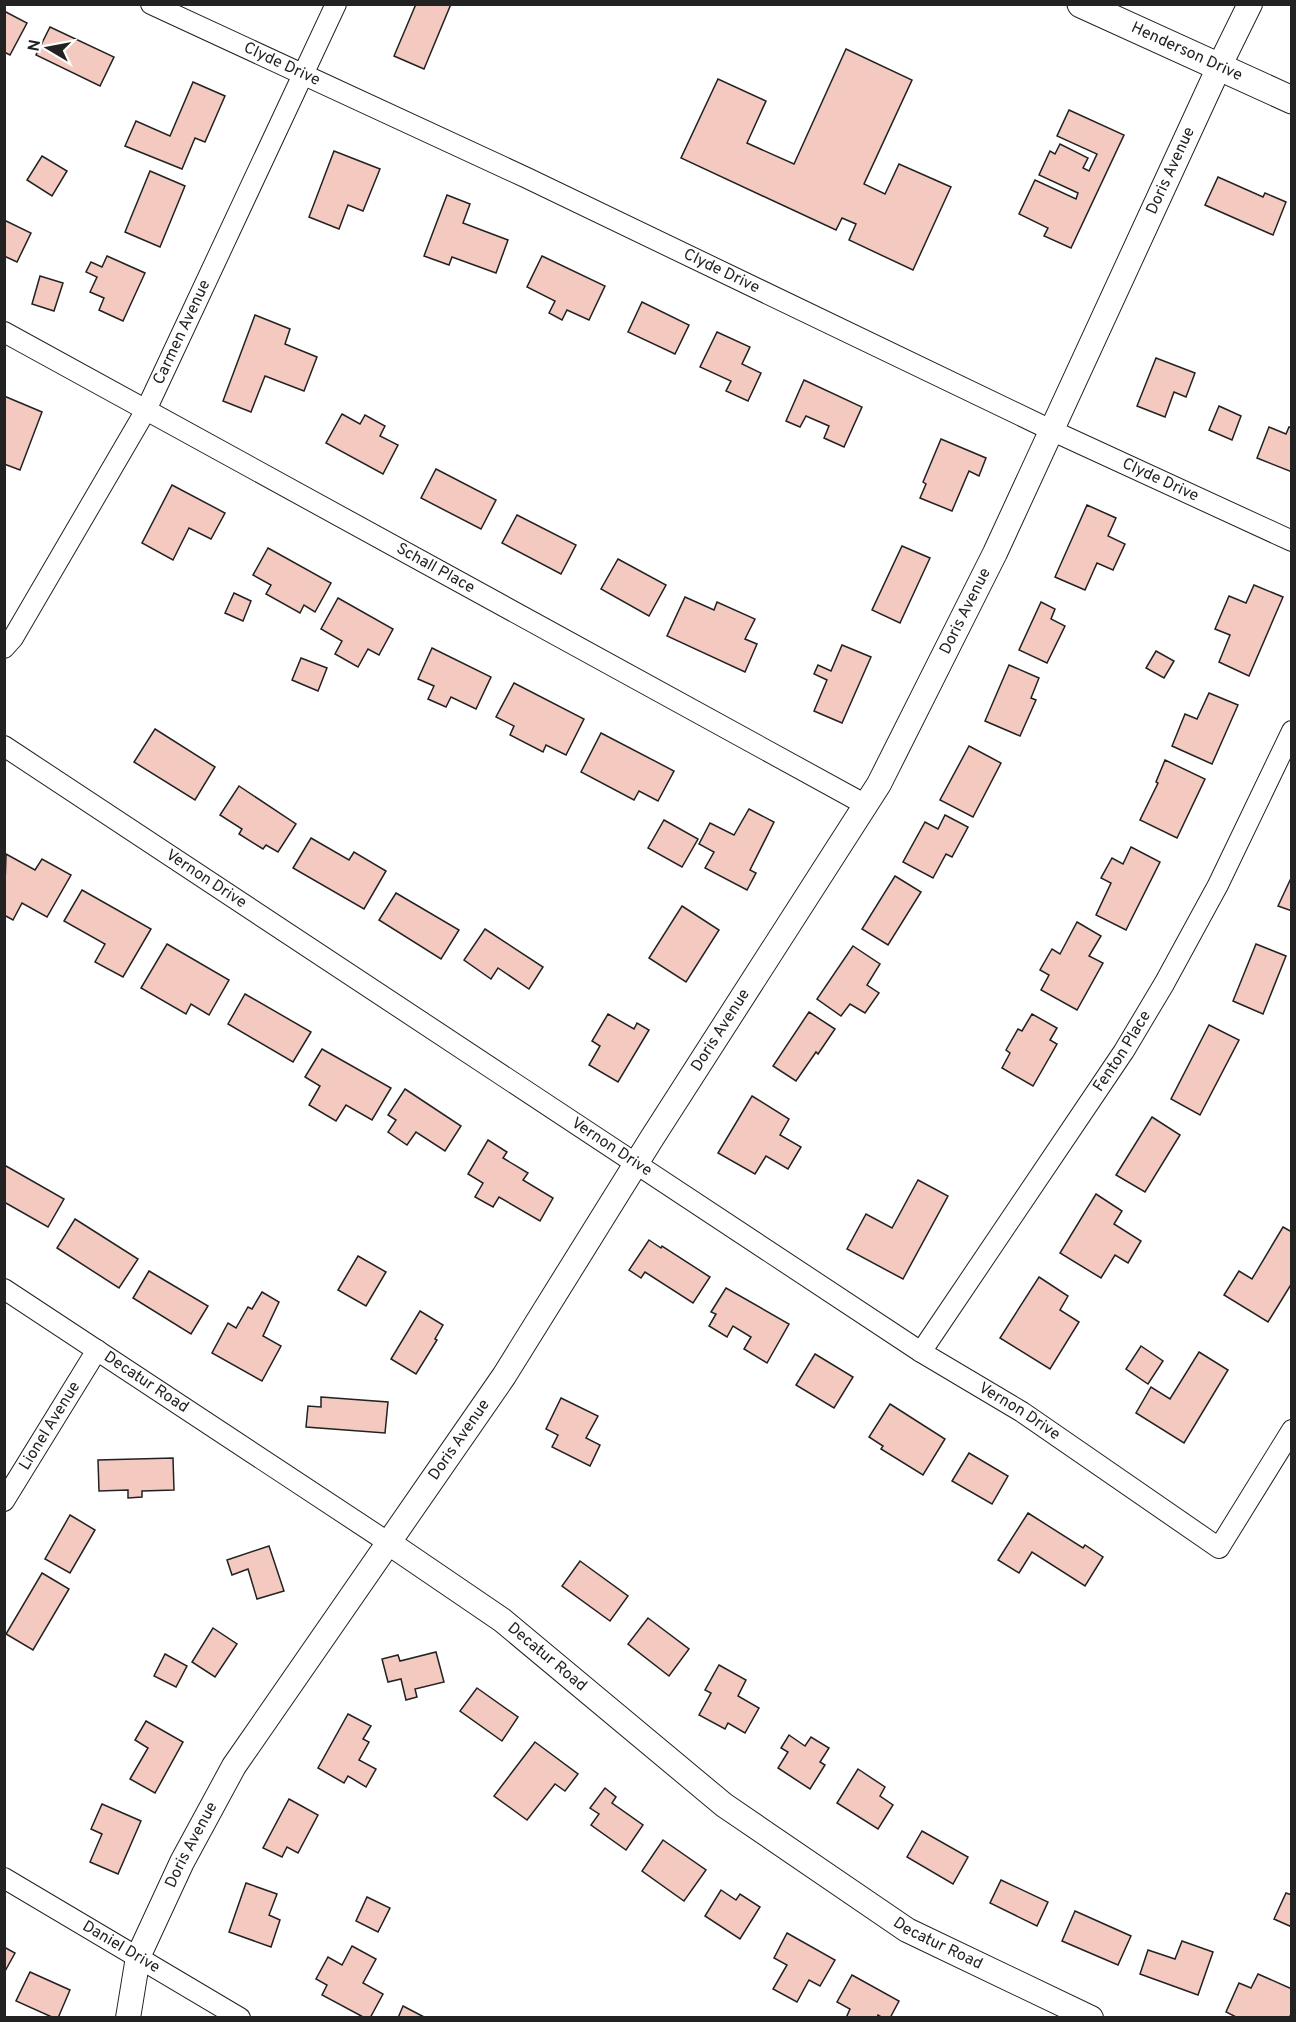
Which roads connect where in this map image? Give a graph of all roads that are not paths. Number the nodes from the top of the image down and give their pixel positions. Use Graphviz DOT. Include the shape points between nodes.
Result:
graph roads {
  1 [pos="152,4"];
  2 [pos="336,4"];
  3 [pos="1081,4"];
  4 [pos="1250,4"];
  5 [pos="1219,67"];
  6 [pos="303,75"];
  7 [pos="1292,100"];
  8 [pos="4,332"];
  9 [pos="146,410"];
  10 [pos="1053,432"];
  11 [pos="1292,542"];
  12 [pos="4,648"];
  13 [pos="1292,731"];
  14 [pos="4,746"];
  15 [pos="866,805"];
  16 [pos="636,1163"];
  17 [pos="4,1289"];
  18 [pos="97,1350"];
  19 [pos="921,1352"];
  20 [pos="1292,1430"];
  21 [pos="4,1501"];
  22 [pos="389,1543"];
  23 [pos="4,1878"];
  24 [pos="138,1957"];
  25 [pos="128,2018"];
  26 [pos="240,2018"];
  27 [pos="1091,2018"];
  1 -- 6 [label="street, Clyde Drive"];
  2 -- 6 [label="street, Carmen Avenue"];
  3 -- 5 [label="main road, Henderson Drive"];
  4 -- 5 [label="street, Doris Avenue"];
  5 -- 7 [label="main road, Henderson Drive"];
  5 -- 10 [label="street, Doris Avenue"];
  6 -- 9 [label="street, Carmen Avenue"];
  6 -- 10 [label="street, Clyde Drive" via="527,178"];
  8 -- 9 [label="street, Schall Place"];
  9 -- 12 [label="street, Carmen Avenue"];
  9 -- 15 [label="street, Schall Place"];
  10 -- 11 [label="street, Clyde Drive"];
  10 -- 15 [label="street, Doris Avenue"];
  13 -- 19 [label="street, Fenton Place" via="1218,885 1130,1042"];
  14 -- 16 [label="street, Vernon Drive"];
  15 -- 16 [label="street, Doris Avenue"];
  16 -- 19 [label="street, Vernon Drive"];
  16 -- 22 [label="street, Doris Avenue" via="504,1376"];
  17 -- 18 [label="street, Decatur Road"];
  18 -- 21 [label="street, Lionel Avenue"];
  18 -- 22 [label="street, Decatur Road"];
  19 -- 20 [label="street, Vernon Drive" via="1022,1412 1219,1548"];
  22 -- 24 [label="street, Doris Avenue" via="234,1766 182,1862"];
  22 -- 27 [label="street, Decatur Road" via="502,1620 724,1805 907,1930"];
  23 -- 24 [label="street, Daniel Drive"];
  24 -- 25 [label="street, Doris Avenue"];
  24 -- 26 [label="street, Daniel Drive"];
}
